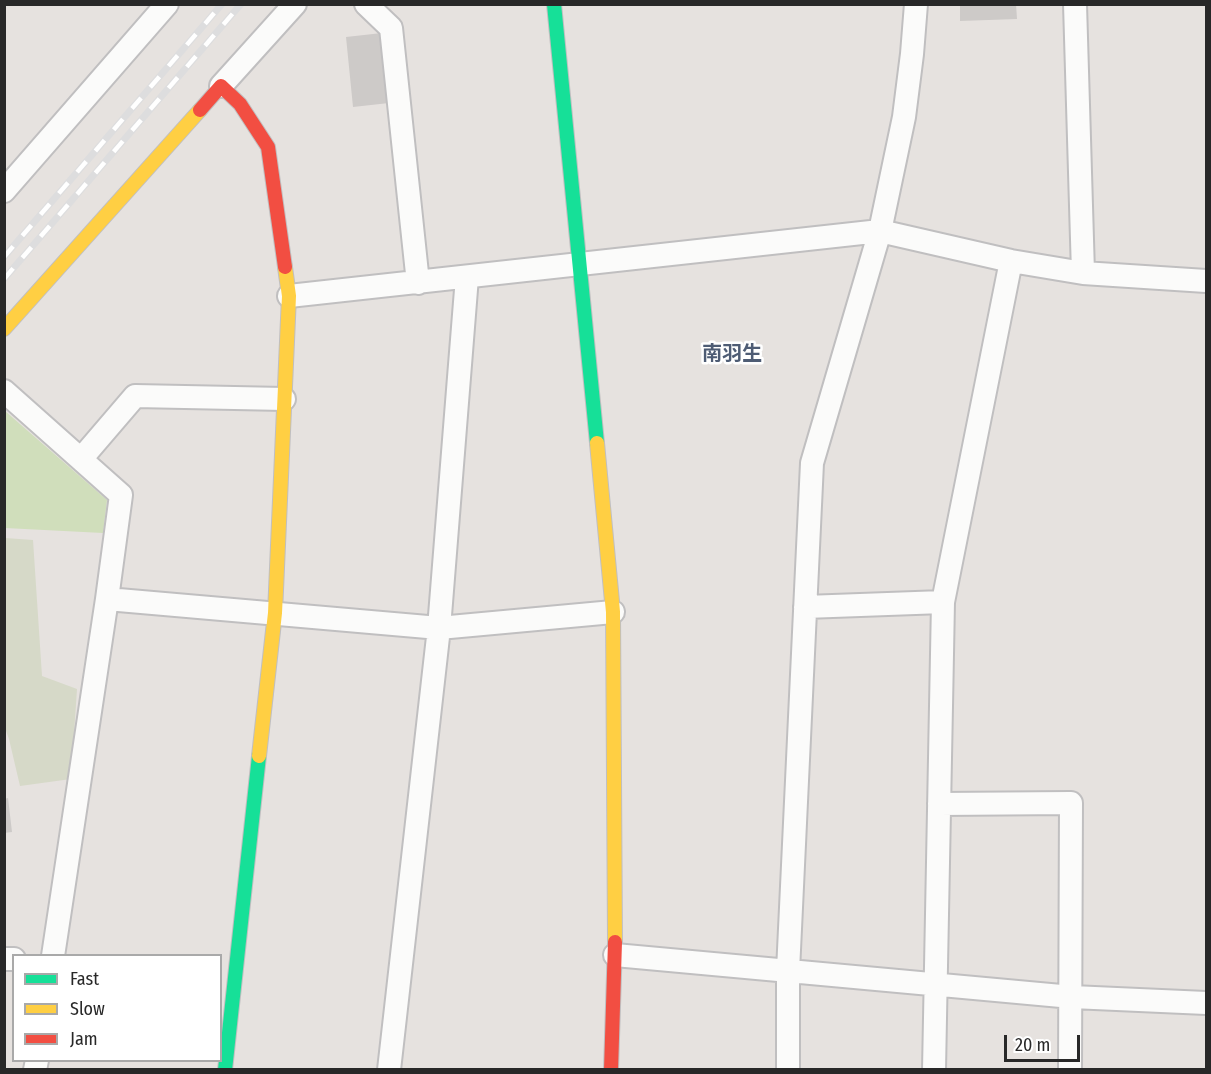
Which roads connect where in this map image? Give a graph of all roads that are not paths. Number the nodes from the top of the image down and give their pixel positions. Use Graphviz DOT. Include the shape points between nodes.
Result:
graph roads {
  1 [pos="167,4"];
  2 [pos="295,4"];
  3 [pos="366,4"];
  4 [pos="554,4"];
  5 [pos="916,4"];
  6 [pos="1075,4"];
  7 [pos="221,86"];
  8 [pos="4,191"];
  9 [pos="880,231"];
  10 [pos="1011,261"];
  11 [pos="579,263"];
  12 [pos="1083,273"];
  13 [pos="467,277"];
  14 [pos="1206,281"];
  15 [pos="418,282"];
  16 [pos="289,296"];
  17 [pos="4,329"];
  18 [pos="4,391"];
  19 [pos="284,399"];
  20 [pos="81,459"];
  21 [pos="107,599"];
  22 [pos="943,602"];
  23 [pos="805,607"];
  24 [pos="613,612"];
  25 [pos="275,613"];
  26 [pos="439,628"];
  27 [pos="939,804"];
  28 [pos="53,954"];
  29 [pos="615,955"];
  30 [pos="788,971"];
  31 [pos="934,983"];
  32 [pos="1072,997"];
  33 [pos="1206,1003"];
  34 [pos="225,1070"];
  35 [pos="389,1070"];
  36 [pos="610,1070"];
  37 [pos="788,1070"];
  38 [pos="934,1070"];
  39 [pos="1070,1070"];
  1 -- 8 [label="street"];
  2 -- 7 [label="street"];
  3 -- 15 [label="street" via="390,27"];
  4 -- 11 [label="street"];
  5 -- 9 [label="street" via="904,117"];
  6 -- 12 [label="street"];
  7 -- 16 [label="street" via="240,104 268,147"];
  7 -- 17 [label="street"];
  9 -- 10 [label="street"];
  9 -- 11 [label="street"];
  9 -- 23 [label="street" via="812,463"];
  10 -- 12 [label="street"];
  10 -- 22 [label="street"];
  11 -- 13 [label="street"];
  11 -- 24 [label="street"];
  12 -- 14 [label="street"];
  13 -- 15 [label="street"];
  13 -- 26 [label="street"];
  15 -- 16 [label="street"];
  16 -- 19 [label="street"];
  18 -- 20 [label="street"];
  19 -- 20 [label="street" via="135,396"];
  19 -- 25 [label="street"];
  20 -- 21 [label="street" via="121,495"];
  21 -- 25 [label="street"];
  21 -- 28 [label="street"];
  22 -- 23 [label="street"];
  22 -- 27 [label="street"];
  23 -- 30 [label="street"];
  24 -- 26 [label="street"];
  24 -- 29 [label="street"];
  25 -- 26 [label="street"];
  25 -- 34 [label="street"];
  26 -- 35 [label="street"];
  27 -- 31 [label="street"];
  27 -- 32 [label="street" via="1071,803"];
  29 -- 30 [label="street"];
  29 -- 36 [label="street"];
  30 -- 31 [label="street"];
  30 -- 37 [label="street"];
  31 -- 32 [label="street"];
  31 -- 38 [label="street"];
  32 -- 33 [label="street"];
  32 -- 39 [label="street"];
}
